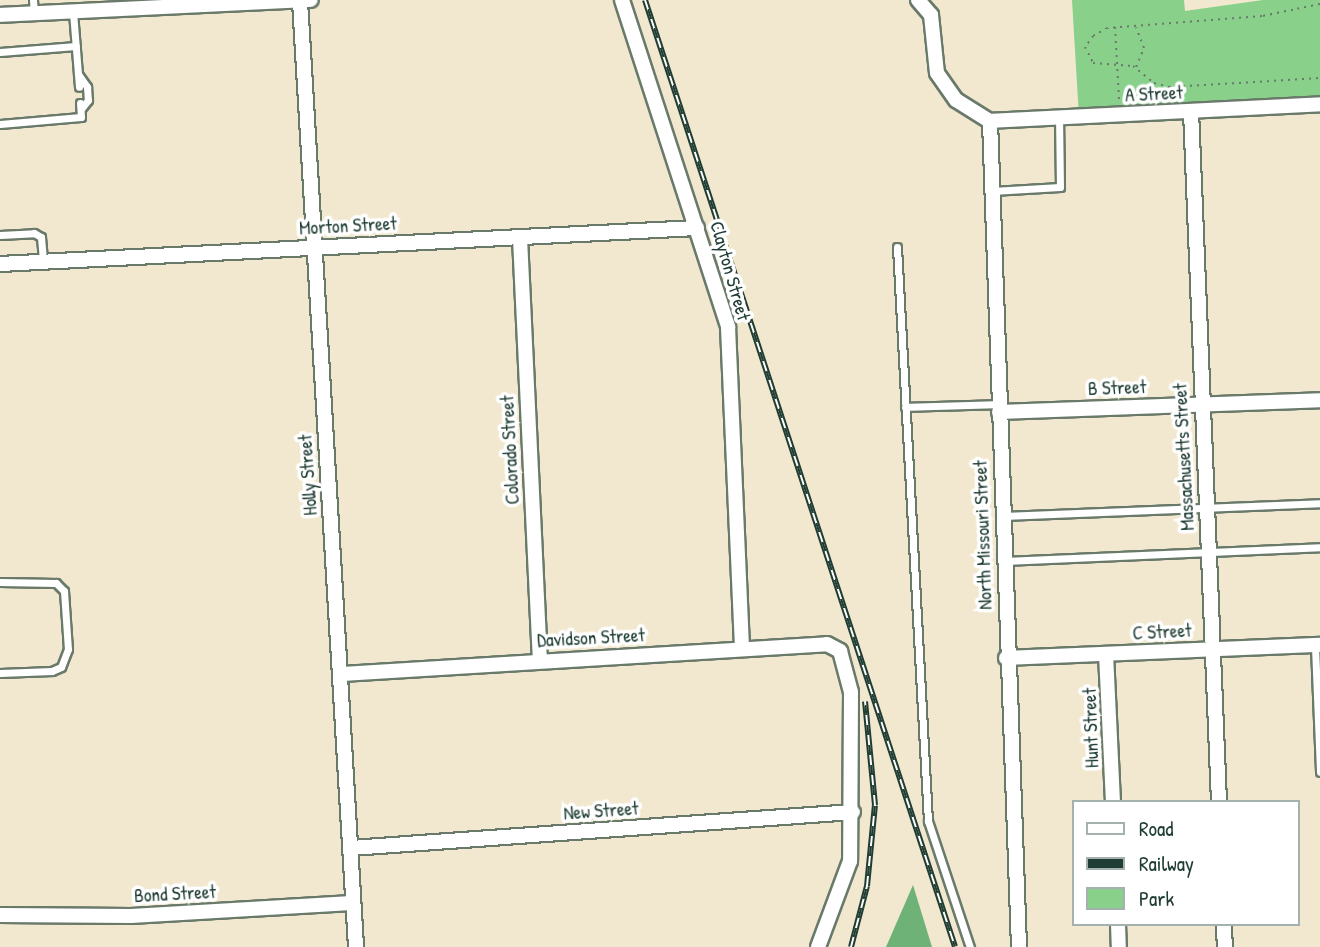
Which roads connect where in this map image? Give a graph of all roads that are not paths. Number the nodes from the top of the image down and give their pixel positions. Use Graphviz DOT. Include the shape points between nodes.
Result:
graph roads {
  1 [pos="311,0"];
  2 [pos="622,0"];
  3 [pos="918,0"];
  4 [pos="930,0"];
  5 [pos="300,1"];
  6 [pos="34,7"];
  7 [pos="73,11"];
  8 [pos="0,15"];
  9 [pos="931,15"];
  10 [pos="76,46"];
  11 [pos="0,52"];
  12 [pos="78,74"];
  13 [pos="79,87"];
  14 [pos="1320,104"];
  15 [pos="1191,110"];
  16 [pos="1059,118"];
  17 [pos="990,121"];
  18 [pos="0,124"];
  19 [pos="992,191"];
  20 [pos="697,228"];
  21 [pos="0,234"];
  22 [pos="520,238"];
  23 [pos="312,247"];
  24 [pos="897,247"];
  25 [pos="43,261"];
  26 [pos="0,264"];
  27 [pos="1320,400"];
  28 [pos="1200,405"];
  29 [pos="905,407"];
  30 [pos="999,408"];
  31 [pos="1320,503"];
  32 [pos="1205,508"];
  33 [pos="1002,516"];
  34 [pos="1320,547"];
  35 [pos="1207,552"];
  36 [pos="1003,561"];
  37 [pos="0,582"];
  38 [pos="1317,645"];
  39 [pos="743,649"];
  40 [pos="1212,649"];
  41 [pos="1107,654"];
  42 [pos="1006,658"];
  43 [pos="540,661"];
  44 [pos="0,673"];
  45 [pos="342,674"];
  46 [pos="1320,772"];
  47 [pos="1113,800"];
  48 [pos="1219,800"];
  49 [pos="853,812"];
  50 [pos="351,848"];
  51 [pos="352,902"];
  52 [pos="0,915"];
  53 [pos="1118,926"];
  54 [pos="1224,926"];
  55 [pos="356,947"];
  56 [pos="818,947"];
  57 [pos="970,947"];
  58 [pos="1019,947"];
  59 [pos="1119,947"];
  60 [pos="1225,947"];
  1 -- 5 [label="street"];
  2 -- 20 [label="street, Clayton Street"];
  3 -- 9 [label="street"];
  4 -- 9 [label="street"];
  5 -- 7 [label="street"];
  5 -- 23 [label="street, Holly Street"];
  6 -- 7 [label="street"];
  6 -- 8 [label="street"];
  7 -- 10 [label="lane"];
  9 -- 17 [label="street" via="937,73 956,100"];
  10 -- 11 [label="lane"];
  10 -- 12 [label="lane"];
  12 -- 13 [label="lane"];
  12 -- 18 [label="lane" via="87,87 88,100 80,106 81,117"];
  14 -- 15 [label="street, A Street"];
  15 -- 16 [label="street, A Street"];
  15 -- 28 [label="street, Massachusetts Street"];
  16 -- 17 [label="street, A Street"];
  16 -- 19 [label="lane" via="1060,187"];
  17 -- 19 [label="street, North Missouri Street"];
  19 -- 30 [label="street, North Missouri Street"];
  20 -- 22 [label="street, Morton Street"];
  20 -- 39 [label="street, Clayton Street" via="728,327"];
  21 -- 25 [label="lane" via="41,237"];
  22 -- 23 [label="street, Morton Street"];
  22 -- 43 [label="street, Colorado Street"];
  23 -- 25 [label="street, Morton Street"];
  23 -- 45 [label="street, Holly Street"];
  24 -- 29 [label="lane"];
  25 -- 26 [label="street, Morton Street"];
  27 -- 28 [label="street, B Street"];
  28 -- 30 [label="street, B Street"];
  28 -- 32 [label="street, Massachusetts Street"];
  29 -- 30 [label="lane"];
  29 -- 57 [label="lane" via="928,821"];
  30 -- 33 [label="street, North Missouri Street"];
  31 -- 32 [label="lane"];
  32 -- 33 [label="lane"];
  32 -- 35 [label="street, Massachusetts Street"];
  33 -- 36 [label="street, North Missouri Street"];
  34 -- 35 [label="lane"];
  35 -- 36 [label="lane"];
  35 -- 40 [label="street, Massachusetts Street"];
  36 -- 42 [label="street, North Missouri Street"];
  37 -- 44 [label="lane" via="56,583 64,591 68,649 61,667 52,671"];
  38 -- 40 [label="street, C Street"];
  38 -- 46 [label="lane"];
  39 -- 43 [label="street, Davidson Street"];
  39 -- 49 [label="street, Davidson Street" via="827,644 840,652 851,692"];
  40 -- 41 [label="street, C Street"];
  40 -- 48 [label="street, Massachusetts Street"];
  41 -- 42 [label="street, C Street"];
  41 -- 47 [label="street, Hunt Street"];
  42 -- 58 [label="street, North Missouri Street"];
  43 -- 45 [label="street, Davidson Street"];
  45 -- 50 [label="street, Holly Street"];
  49 -- 50 [label="street, New Street"];
  49 -- 56 [label="street" via="850,861"];
  50 -- 51 [label="street, Holly Street"];
  51 -- 52 [label="street, Bond Street" via="131,916"];
  51 -- 55 [label="street, Holly Street"];
  53 -- 59 [label="street"];
  54 -- 60 [label="street"];
}
